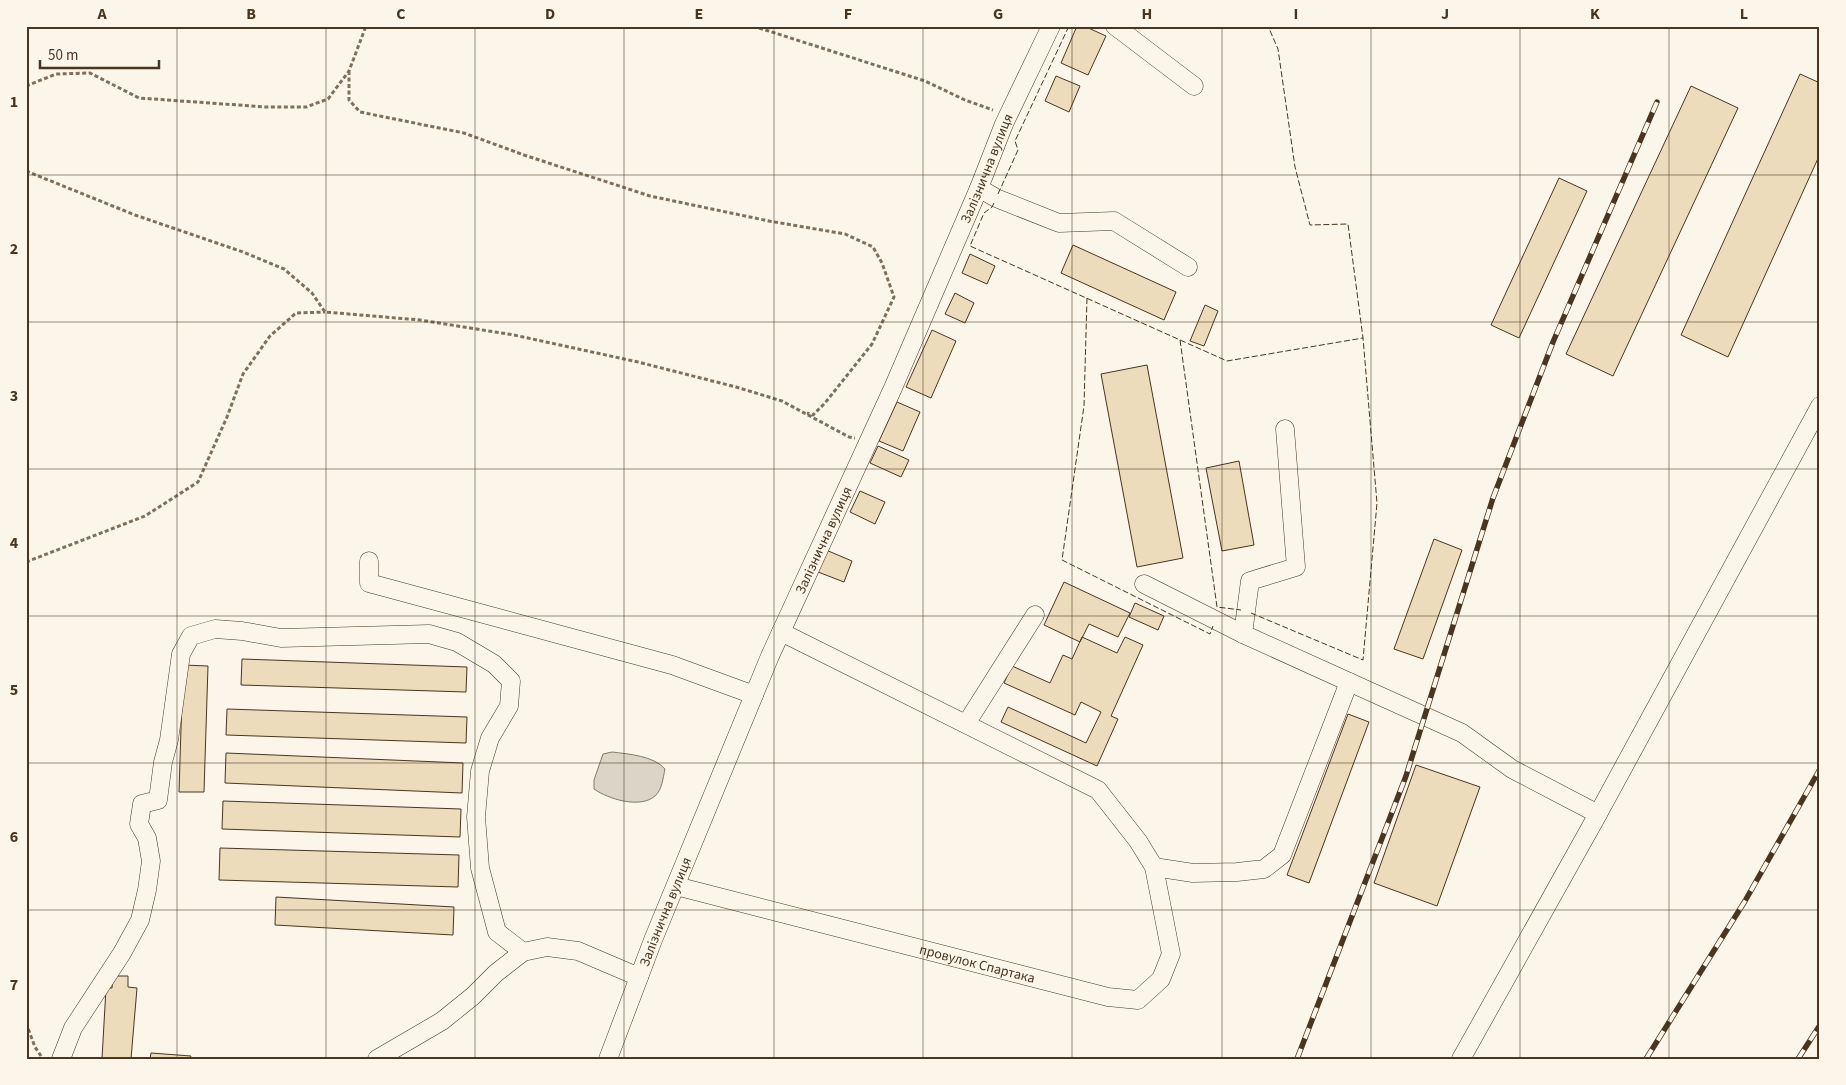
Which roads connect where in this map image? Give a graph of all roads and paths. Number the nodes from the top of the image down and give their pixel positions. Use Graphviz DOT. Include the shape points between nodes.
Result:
graph roads {
  1 [pos="366,26"];
  2 [pos="754,26"];
  3 [pos="1051,26"];
  4 [pos="1115,26"];
  5 [pos="349,72"];
  6 [pos="26,86"];
  7 [pos="1194,86"];
  8 [pos="1004,124"];
  9 [pos="26,171"];
  10 [pos="979,188"];
  11 [pos="1188,266"];
  12 [pos="326,312"];
  13 [pos="1820,406"];
  14 [pos="803,413"];
  15 [pos="1285,429"];
  16 [pos="869,440"];
  17 [pos="369,561"];
  18 [pos="26,562"];
  19 [pos="1144,584"];
  20 [pos="1035,615"];
  21 [pos="781,632"];
  22 [pos="1242,634"];
  23 [pos="1349,682"];
  24 [pos="754,695"];
  25 [pos="966,724"];
  26 [pos="1598,814"];
  27 [pos="1154,867"];
  28 [pos="676,886"];
  29 [pos="523,952"];
  30 [pos="639,977"];
  31 [pos="26,1023"];
  32 [pos="43,1059"];
  33 [pos="61,1059"];
  34 [pos="377,1059"];
  35 [pos="608,1059"];
  36 [pos="1461,1059"];
  1 -- 5 [label="path"];
  2 -- 8 [label="path" via="925,81 991,108"];
  3 -- 8 [label="street, Залізнична вулиця"];
  4 -- 7 [label="street"];
  5 -- 6 [label="path" via="328,99 306,107 139,98 90,73 56,74"];
  5 -- 14 [label="path" via="349,100 360,112 464,132 650,196 845,234 873,247 894,297 872,344 825,403 813,415"];
  8 -- 10 [label="street, Залізнична вулиця"];
  9 -- 12 [label="path" via="284,269 312,293"];
  10 -- 11 [label="street" via="1059,223 1114,221"];
  10 -- 16 [label="street, Залізнична вулиця"];
  12 -- 14 [label="path" via="420,320 514,335 736,387 782,401"];
  12 -- 18 [label="path" via="296,313 270,336 243,374 198,482 145,516"];
  13 -- 26 [label="street"];
  14 -- 16 [label="path" via="849,436"];
  15 -- 22 [label="street" via="1296,567 1250,581"];
  16 -- 21 [label="street, Залізнична вулиця"];
  17 -- 24 [label="street" via="369,583 672,665"];
  19 -- 22 [label="street"];
  20 -- 25 [label="street"];
  21 -- 24 [label="street, Залізнична вулиця"];
  21 -- 25 [label="street"];
  22 -- 23 [label="street"];
  23 -- 26 [label="street" via="1462,733 1512,769"];
  23 -- 27 [label="street" via="1282,855 1264,869 1237,872 1193,873"];
  24 -- 28 [label="street, Залізнична вулиця"];
  25 -- 27 [label="street" via="1098,790"];
  26 -- 36 [label="street"];
  27 -- 28 [label="street, провулок Спартака" via="1171,954 1162,979 1138,1000 1108,997"];
  28 -- 30 [label="street, Залізнична вулиця"];
  29 -- 30 [label="street" via="547,947 578,951"];
  29 -- 33 [label="street" via="497,932 480,868 476,818 480,771 490,738 509,706 511,681 494,664 457,642 429,634 281,638 215,629 191,636 181,654 158,800 142,804 139,824 148,838 151,861 140,920 122,954 73,1028"];
  29 -- 34 [label="street" via="442,1021"];
  30 -- 35 [label="street, Залізнична вулиця"];
  31 -- 32 [label="path"];
}
